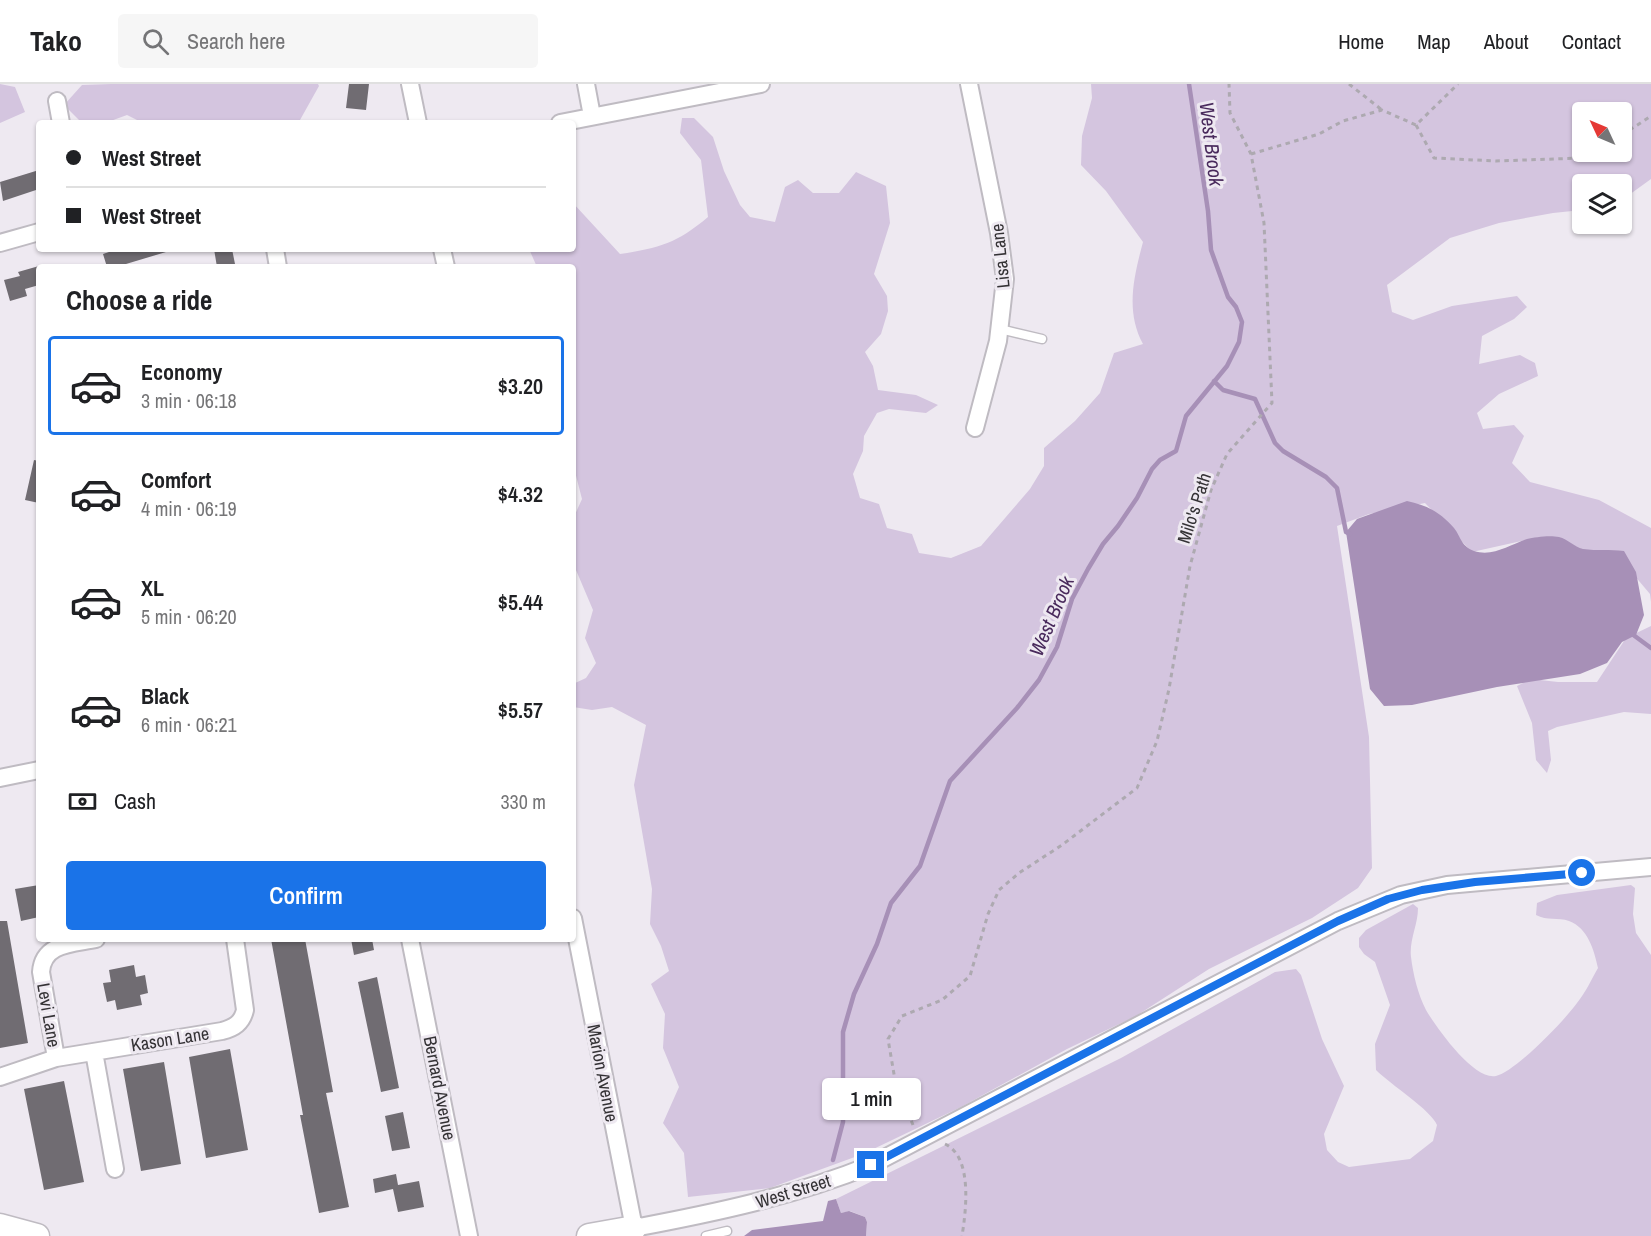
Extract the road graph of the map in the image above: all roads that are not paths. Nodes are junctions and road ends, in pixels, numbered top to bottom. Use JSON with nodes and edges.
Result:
{"nodes":[{"id":1,"x":410,"y":84,"type":"edge"},
{"id":2,"x":586,"y":84,"type":"edge"},
{"id":3,"x":761,"y":84,"type":"edge"},
{"id":4,"x":969,"y":84,"type":"edge"},
{"id":5,"x":57,"y":101,"type":"dead end"},
{"id":6,"x":592,"y":116,"type":"junction"},
{"id":7,"x":60,"y":120,"type":"edge"},
{"id":8,"x":417,"y":120,"type":"edge"},
{"id":9,"x":574,"y":120,"type":"edge"},
{"id":10,"x":36,"y":233,"type":"edge"},
{"id":11,"x":0,"y":243,"type":"edge"},
{"id":12,"x":1000,"y":329,"type":"junction"},
{"id":13,"x":1042,"y":339,"type":"dead end"},
{"id":14,"x":975,"y":428,"type":"dead end"},
{"id":15,"x":36,"y":771,"type":"edge"},
{"id":16,"x":0,"y":778,"type":"edge"},
{"id":17,"x":1651,"y":867,"type":"edge"},
{"id":18,"x":576,"y":933,"type":"edge"},
{"id":19,"x":80,"y":942,"type":"edge"},
{"id":20,"x":235,"y":942,"type":"edge"},
{"id":21,"x":411,"y":942,"type":"edge"},
{"id":22,"x":94,"y":1052,"type":"junction"},
{"id":23,"x":56,"y":1058,"type":"junction"},
{"id":24,"x":0,"y":1077,"type":"edge"},
{"id":25,"x":115,"y":1169,"type":"dead end"},
{"id":26,"x":0,"y":1226,"type":"edge"},
{"id":27,"x":727,"y":1231,"type":"dead end"},
{"id":28,"x":634,"y":1232,"type":"edge"},
{"id":29,"x":37,"y":1236,"type":"edge"},
{"id":30,"x":469,"y":1236,"type":"edge"},
{"id":31,"x":589,"y":1236,"type":"edge"},
{"id":32,"x":706,"y":1236,"type":"edge"}],
"edges":[{"from":1,"to":8,"type":"street"},
{"from":2,"to":6,"type":"street"},
{"from":3,"to":6,"type":"street"},
{"from":4,"to":12,"type":"street","name":"Lisa Lane"},
{"from":5,"to":7,"type":"street"},
{"from":6,"to":9,"type":"street"},
{"from":10,"to":11,"type":"street"},
{"from":12,"to":13,"type":"lane"},
{"from":12,"to":14,"type":"street","name":"Lisa Lane"},
{"from":15,"to":16,"type":"street"},
{"from":17,"to":28,"type":"street","name":"West Street"},
{"from":18,"to":28,"type":"street","name":"Marion Avenue"},
{"from":19,"to":23,"type":"street","name":"Levi Lane"},
{"from":20,"to":22,"type":"street","name":"Kason Lane"},
{"from":21,"to":30,"type":"street","name":"Bernard Avenue"},
{"from":22,"to":23,"type":"street","name":"Kason Lane"},
{"from":22,"to":25,"type":"street"},
{"from":23,"to":24,"type":"street","name":"Kason Lane"},
{"from":26,"to":29,"type":"street"},
{"from":27,"to":32,"type":"lane"},
{"from":28,"to":31,"type":"street","name":"West Street"}]}
